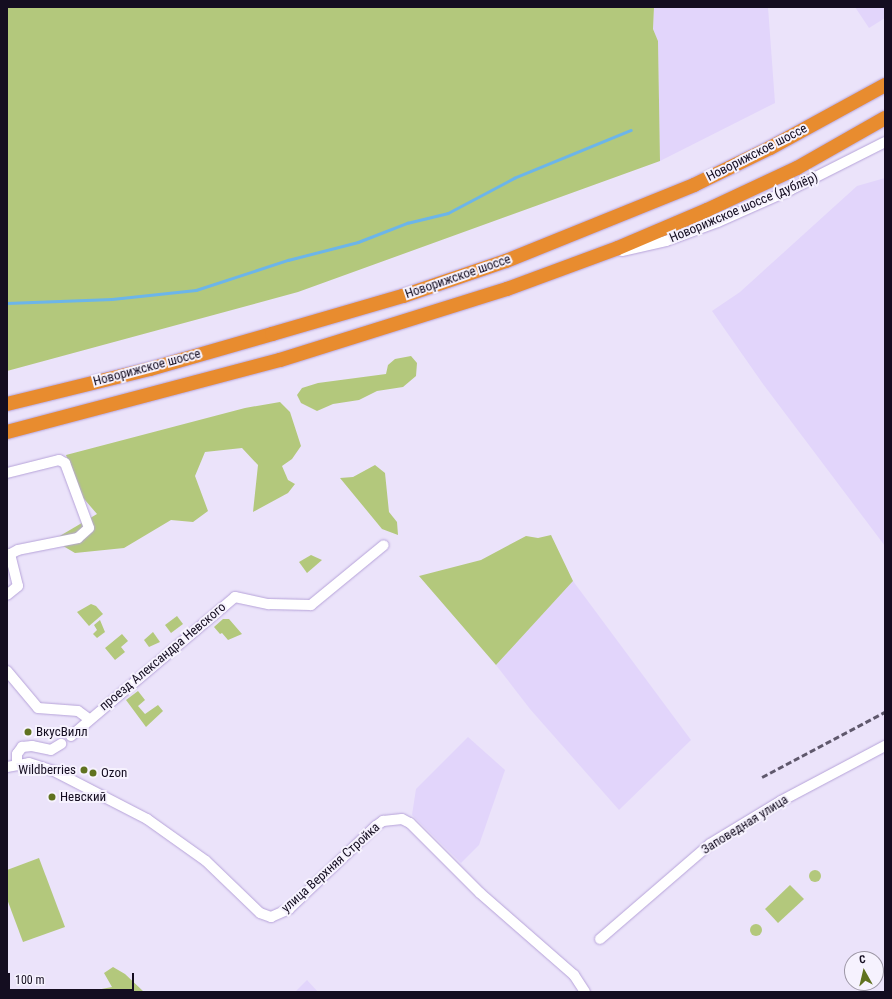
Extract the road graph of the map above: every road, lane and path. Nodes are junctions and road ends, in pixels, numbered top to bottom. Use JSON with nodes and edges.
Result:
{"nodes":[{"id":1,"x":885,"y":85,"type":"edge"},
{"id":2,"x":885,"y":118,"type":"edge"},
{"id":3,"x":885,"y":142,"type":"edge"},
{"id":4,"x":597,"y":256,"type":"junction"},
{"id":5,"x":7,"y":404,"type":"edge"},
{"id":6,"x":7,"y":432,"type":"edge"},
{"id":7,"x":7,"y":473,"type":"edge"},
{"id":8,"x":384,"y":545,"type":"dead end"},
{"id":9,"x":7,"y":595,"type":"edge"},
{"id":10,"x":7,"y":671,"type":"edge"},
{"id":11,"x":89,"y":719,"type":"junction"},
{"id":12,"x":71,"y":736,"type":"dead end"},
{"id":13,"x":61,"y":744,"type":"dead end"},
{"id":14,"x":885,"y":746,"type":"edge"},
{"id":15,"x":17,"y":764,"type":"junction"},
{"id":16,"x":7,"y":767,"type":"edge"},
{"id":17,"x":600,"y":939,"type":"dead end"},
{"id":18,"x":585,"y":992,"type":"edge"}],
"edges":[{"from":1,"to":5,"type":"highway","name":"Новорижское шоссе"},
{"from":2,"to":4,"type":"highway","name":"Новорижское шоссе"},
{"from":3,"to":4,"type":"street","name":"Новорижское шоссе (дублёр)"},
{"from":4,"to":6,"type":"highway","name":"Новорижское шоссе"},
{"from":7,"to":9,"type":"street"},
{"from":8,"to":11,"type":"street","name":"проезд Александра Невского"},
{"from":10,"to":11,"type":"street"},
{"from":11,"to":12,"type":"street","name":"проезд Александра Невского"},
{"from":13,"to":15,"type":"street"},
{"from":14,"to":17,"type":"street","name":"Заповедная улица"},
{"from":15,"to":16,"type":"street","name":"улица Верхняя Стройка"},
{"from":15,"to":18,"type":"street","name":"улица Верхняя Стройка"}]}
